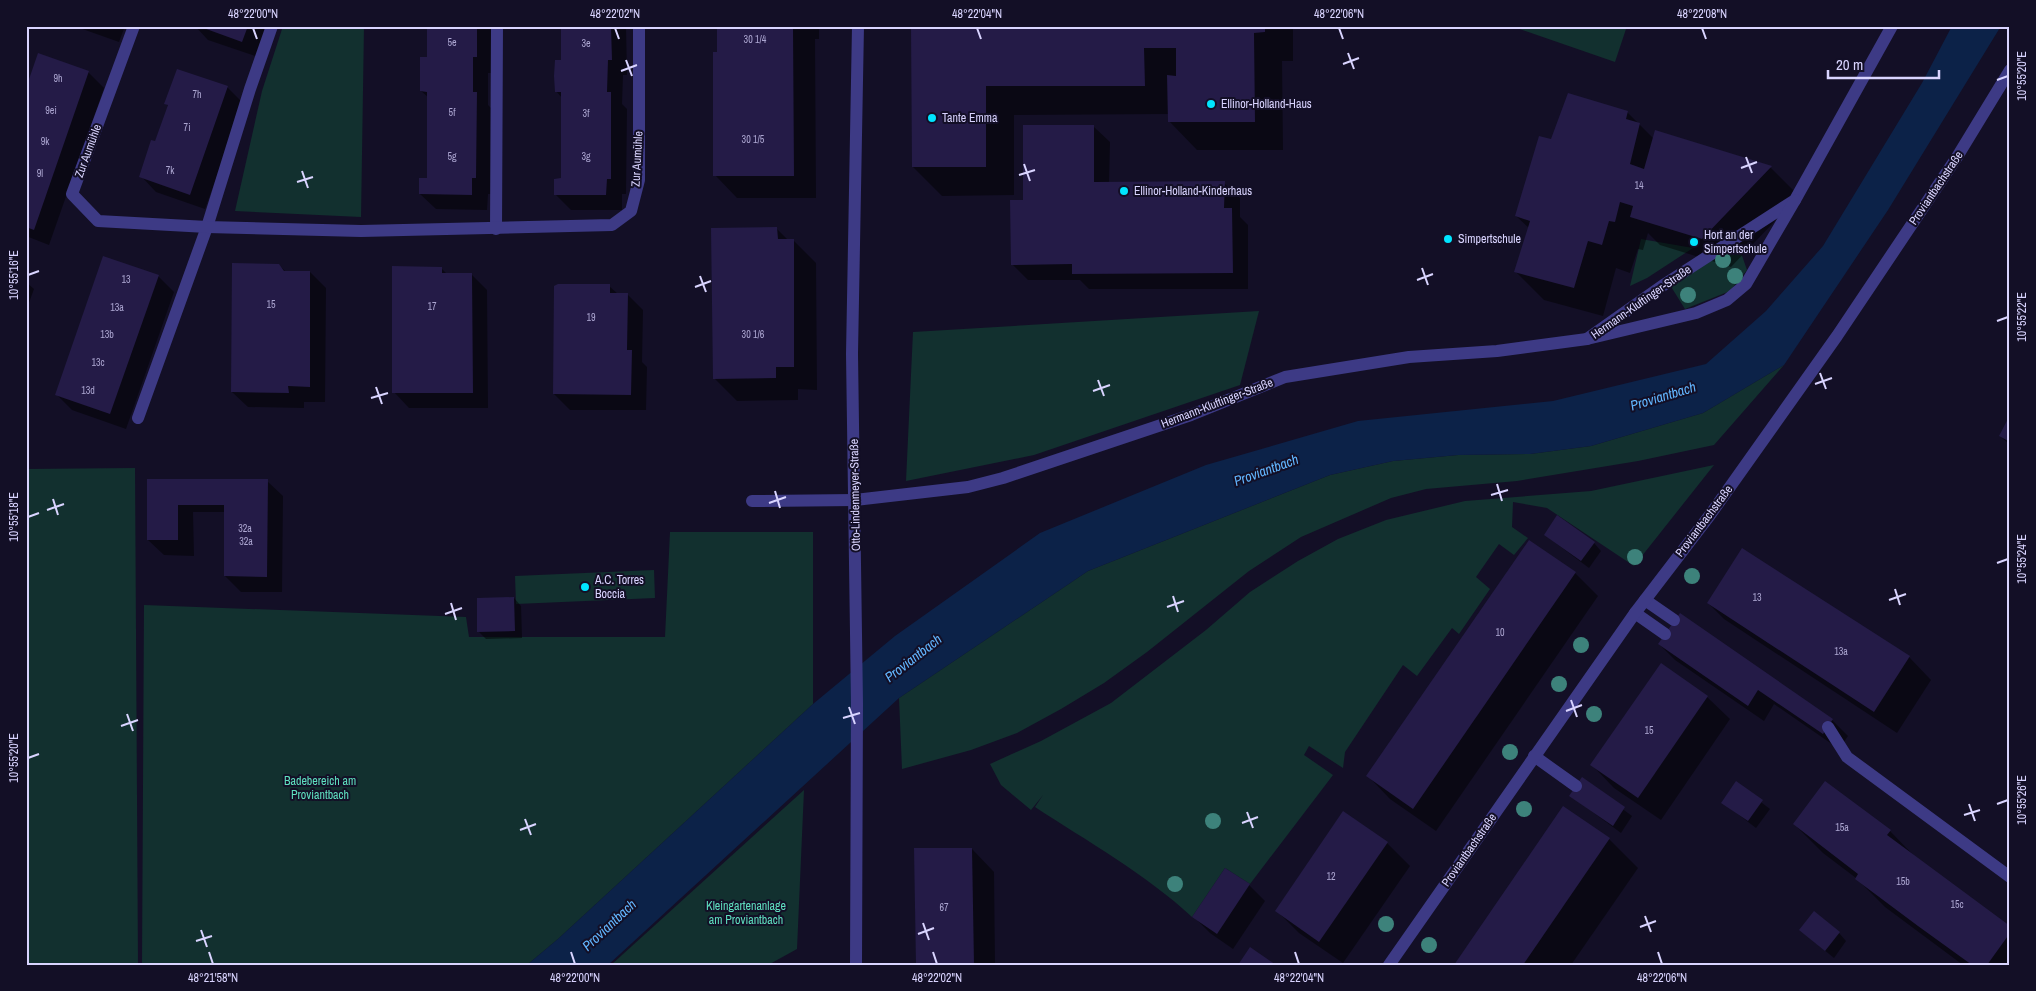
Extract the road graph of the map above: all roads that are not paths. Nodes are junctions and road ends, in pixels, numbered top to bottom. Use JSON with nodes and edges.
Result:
{"nodes":[{"id":1,"x":134,"y":26,"type":"edge"},
{"id":2,"x":272,"y":26,"type":"edge"},
{"id":3,"x":497,"y":26,"type":"edge"},
{"id":4,"x":639,"y":26,"type":"edge"},
{"id":5,"x":858,"y":26,"type":"edge"},
{"id":6,"x":1892,"y":26,"type":"edge"},
{"id":7,"x":2010,"y":70,"type":"edge"},
{"id":8,"x":1796,"y":200,"type":"junction"},
{"id":9,"x":207,"y":227,"type":"junction"},
{"id":10,"x":496,"y":229,"type":"junction"},
{"id":11,"x":1586,"y":339,"type":"junction"},
{"id":12,"x":138,"y":418,"type":"dead end"},
{"id":13,"x":855,"y":500,"type":"junction"},
{"id":14,"x":752,"y":501,"type":"dead end"},
{"id":15,"x":1645,"y":600,"type":"junction"},
{"id":16,"x":1635,"y":613,"type":"junction"},
{"id":17,"x":1674,"y":620,"type":"dead end"},
{"id":18,"x":1665,"y":634,"type":"dead end"},
{"id":19,"x":1828,"y":727,"type":"dead end"},
{"id":20,"x":1534,"y":756,"type":"junction"},
{"id":21,"x":1576,"y":786,"type":"dead end"},
{"id":22,"x":2010,"y":877,"type":"edge"},
{"id":23,"x":856,"y":965,"type":"edge"},
{"id":24,"x":1389,"y":965,"type":"edge"}],
"edges":[{"from":1,"to":9,"type":"street","name":"Zur Aumühle"},
{"from":2,"to":9,"type":"street"},
{"from":3,"to":10,"type":"street"},
{"from":4,"to":10,"type":"street","name":"Zur Aumühle"},
{"from":5,"to":13,"type":"street","name":"Otto-Lindenmeyer-Straße"},
{"from":6,"to":8,"type":"street","name":"Hermann-Kluftinger-Straße"},
{"from":7,"to":15,"type":"street","name":"Proviantbachstraße"},
{"from":8,"to":11,"type":"street","name":"Hermann-Kluftinger-Straße"},
{"from":8,"to":11,"type":"street","name":"Hermann-Kluftinger-Straße"},
{"from":9,"to":10,"type":"street","name":"Zur Aumühle"},
{"from":9,"to":12,"type":"street"},
{"from":11,"to":13,"type":"street","name":"Hermann-Kluftinger-Straße"},
{"from":13,"to":14,"type":"street","name":"Hermann-Kluftinger-Straße"},
{"from":13,"to":23,"type":"street","name":"Otto-Lindenmeyer-Straße"},
{"from":15,"to":16,"type":"street","name":"Proviantbachstraße"},
{"from":15,"to":17,"type":"street"},
{"from":16,"to":18,"type":"street"},
{"from":16,"to":20,"type":"street","name":"Proviantbachstraße"},
{"from":19,"to":22,"type":"street"},
{"from":20,"to":21,"type":"street"},
{"from":20,"to":24,"type":"street","name":"Proviantbachstraße"}]}
